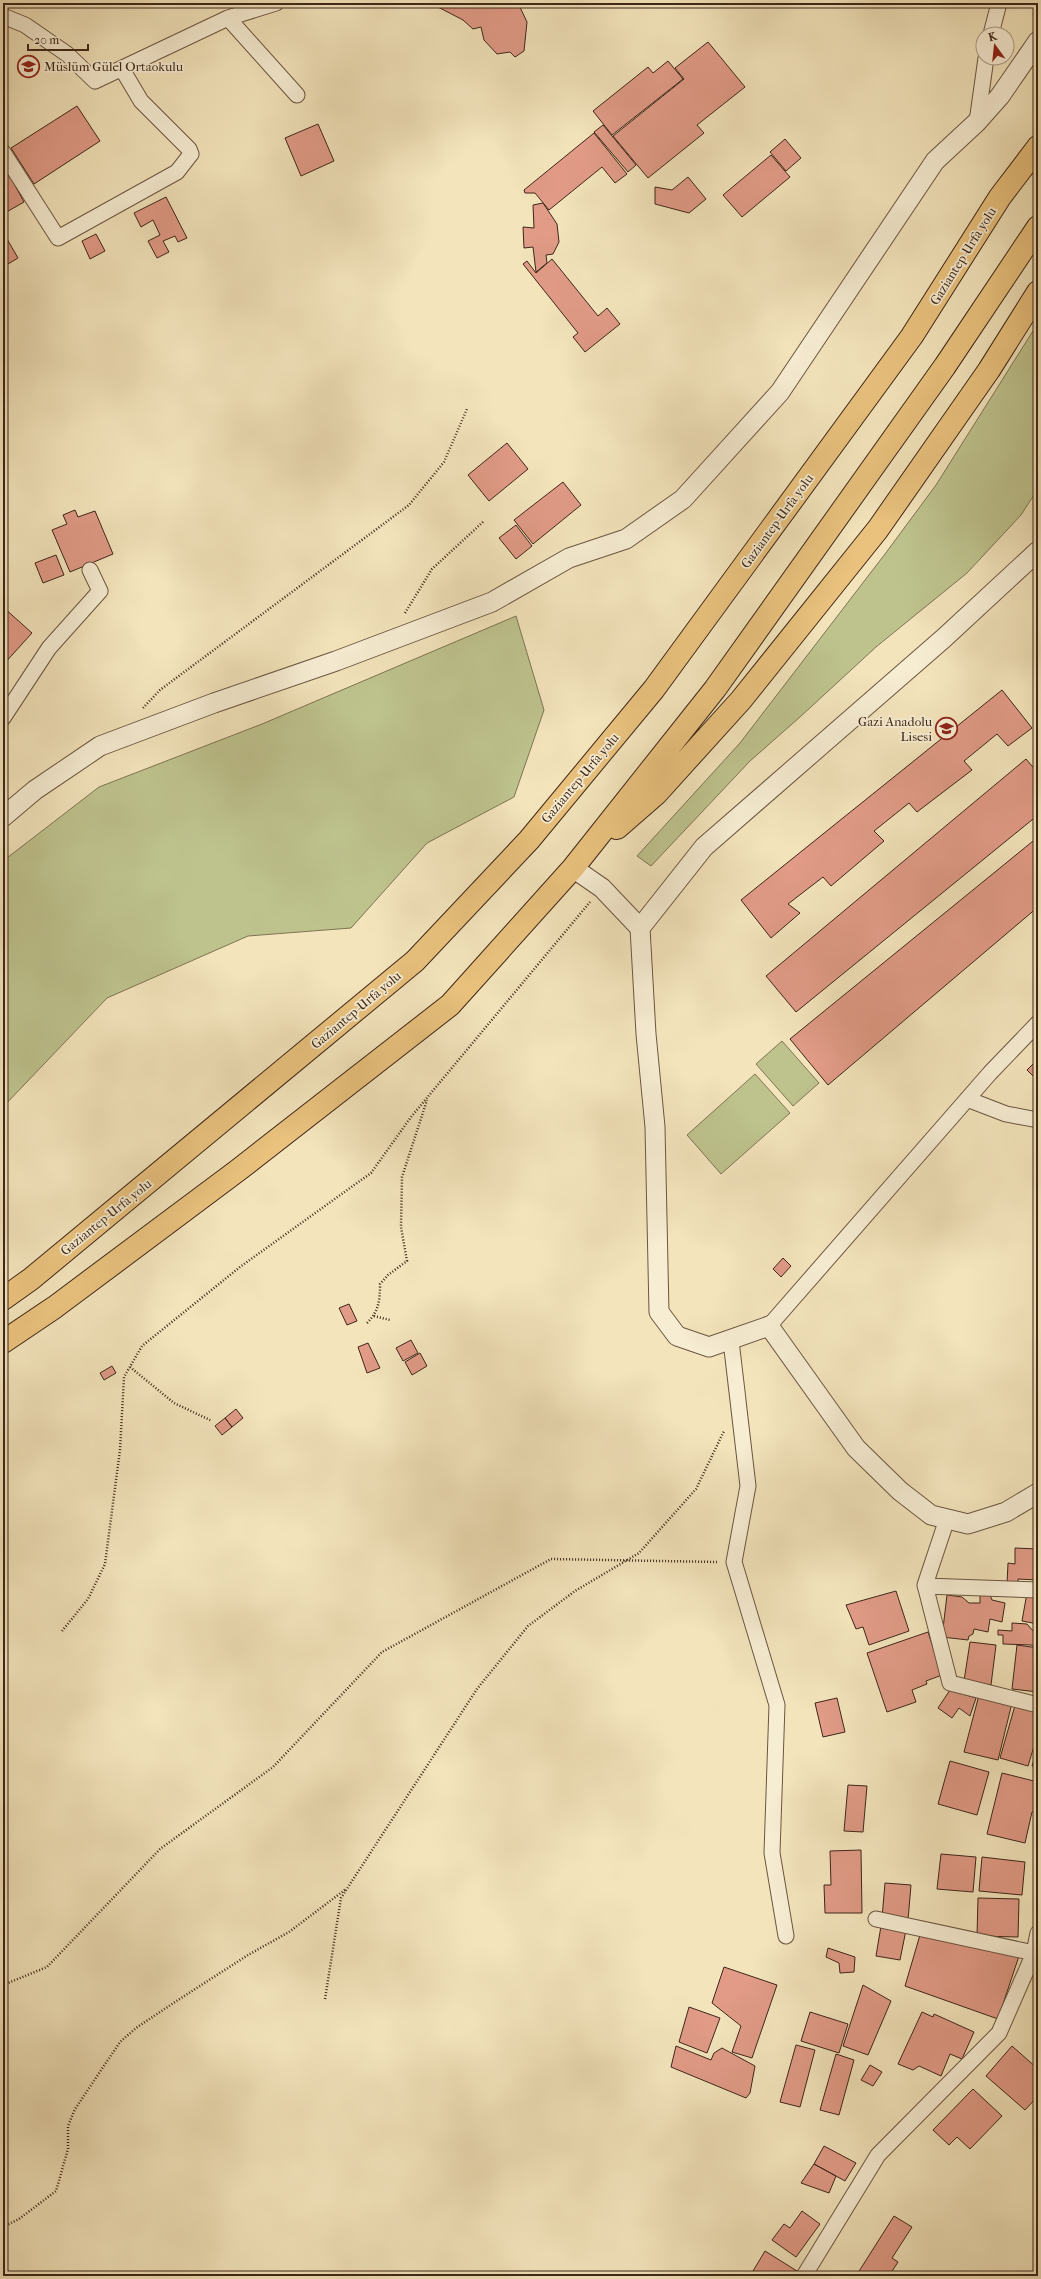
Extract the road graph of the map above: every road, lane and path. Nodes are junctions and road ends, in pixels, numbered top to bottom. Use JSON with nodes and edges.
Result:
{"nodes":[{"id":1,"x":276,"y":3,"type":"edge"},
{"id":2,"x":999,"y":3,"type":"edge"},
{"id":3,"x":3,"y":16,"type":"edge"},
{"id":4,"x":228,"y":18,"type":"junction"},
{"id":5,"x":993,"y":26,"type":"edge"},
{"id":6,"x":1038,"y":41,"type":"edge"},
{"id":7,"x":985,"y":66,"type":"edge"},
{"id":8,"x":122,"y":69,"type":"junction"},
{"id":9,"x":297,"y":95,"type":"dead end"},
{"id":10,"x":976,"y":122,"type":"junction"},
{"id":11,"x":1038,"y":135,"type":"edge"},
{"id":12,"x":1038,"y":147,"type":"edge"},
{"id":13,"x":3,"y":152,"type":"edge"},
{"id":14,"x":1000,"y":197,"type":"junction"},
{"id":15,"x":1038,"y":226,"type":"edge"},
{"id":16,"x":1038,"y":292,"type":"edge"},
{"id":17,"x":467,"y":409,"type":"dead end"},
{"id":18,"x":484,"y":521,"type":"dead end"},
{"id":19,"x":1038,"y":552,"type":"edge"},
{"id":20,"x":90,"y":570,"type":"dead end"},
{"id":21,"x":388,"y":641,"type":"junction"},
{"id":22,"x":139,"y":713,"type":"dead end"},
{"id":23,"x":3,"y":718,"type":"edge"},
{"id":24,"x":3,"y":817,"type":"edge"},
{"id":25,"x":573,"y":868,"type":"junction"},
{"id":26,"x":602,"y":888,"type":"junction"},
{"id":27,"x":640,"y":928,"type":"junction"},
{"id":28,"x":1038,"y":1023,"type":"edge"},
{"id":29,"x":428,"y":1098,"type":"junction"},
{"id":30,"x":967,"y":1099,"type":"junction"},
{"id":31,"x":1038,"y":1120,"type":"edge"},
{"id":32,"x":3,"y":1299,"type":"edge"},
{"id":33,"x":374,"y":1316,"type":"junction"},
{"id":34,"x":390,"y":1320,"type":"dead end"},
{"id":35,"x":367,"y":1323,"type":"dead end"},
{"id":36,"x":769,"y":1326,"type":"junction"},
{"id":37,"x":731,"y":1341,"type":"junction"},
{"id":38,"x":3,"y":1342,"type":"edge"},
{"id":39,"x":130,"y":1367,"type":"junction"},
{"id":40,"x":738,"y":1400,"type":"joint"},
{"id":41,"x":212,"y":1421,"type":"dead end"},
{"id":42,"x":1038,"y":1493,"type":"edge"},
{"id":43,"x":947,"y":1519,"type":"junction"},
{"id":44,"x":734,"y":1562,"type":"junction"},
{"id":45,"x":925,"y":1586,"type":"junction"},
{"id":46,"x":1038,"y":1590,"type":"edge"},
{"id":47,"x":62,"y":1631,"type":"dead end"},
{"id":48,"x":1038,"y":1705,"type":"edge"},
{"id":49,"x":348,"y":1887,"type":"junction"},
{"id":50,"x":876,"y":1919,"type":"dead end"},
{"id":51,"x":1038,"y":1934,"type":"edge"},
{"id":52,"x":786,"y":1936,"type":"dead end"},
{"id":53,"x":1034,"y":1953,"type":"junction"},
{"id":54,"x":3,"y":1986,"type":"edge"},
{"id":55,"x":325,"y":1999,"type":"dead end"},
{"id":56,"x":3,"y":2227,"type":"edge"},
{"id":57,"x":804,"y":2276,"type":"edge"}],
"edges":[{"from":1,"to":4,"type":"street"},
{"from":2,"to":5,"type":"street"},
{"from":3,"to":8,"type":"street"},
{"from":4,"to":8,"type":"street"},
{"from":4,"to":9,"type":"street"},
{"from":6,"to":10,"type":"street"},
{"from":7,"to":10,"type":"street"},
{"from":8,"to":13,"type":"street"},
{"from":10,"to":21,"type":"street"},
{"from":11,"to":14,"type":"highway"},
{"from":12,"to":14,"type":"highway","name":"Gaziantep-Urfa yolu"},
{"from":14,"to":32,"type":"highway","name":"Gaziantep-Urfa yolu"},
{"from":15,"to":25,"type":"highway"},
{"from":16,"to":25,"type":"highway"},
{"from":17,"to":22,"type":"path"},
{"from":18,"to":21,"type":"path"},
{"from":19,"to":27,"type":"street"},
{"from":20,"to":23,"type":"street"},
{"from":21,"to":24,"type":"street"},
{"from":25,"to":26,"type":"street"},
{"from":25,"to":38,"type":"highway"},
{"from":26,"to":27,"type":"street"},
{"from":26,"to":29,"type":"path"},
{"from":27,"to":37,"type":"street"},
{"from":28,"to":30,"type":"street"},
{"from":29,"to":33,"type":"path"},
{"from":29,"to":39,"type":"path"},
{"from":30,"to":31,"type":"street"},
{"from":30,"to":36,"type":"street"},
{"from":33,"to":34,"type":"path"},
{"from":33,"to":35,"type":"path"},
{"from":36,"to":37,"type":"street"},
{"from":36,"to":43,"type":"street"},
{"from":37,"to":40,"type":"street"},
{"from":37,"to":44,"type":"street"},
{"from":39,"to":41,"type":"path"},
{"from":39,"to":47,"type":"path"},
{"from":40,"to":49,"type":"path"},
{"from":42,"to":43,"type":"street"},
{"from":43,"to":45,"type":"street"},
{"from":44,"to":52,"type":"street"},
{"from":44,"to":54,"type":"path"},
{"from":45,"to":46,"type":"street"},
{"from":45,"to":48,"type":"street"},
{"from":49,"to":55,"type":"path"},
{"from":49,"to":56,"type":"path"},
{"from":50,"to":53,"type":"street"},
{"from":51,"to":53,"type":"street"},
{"from":53,"to":57,"type":"street"}]}
